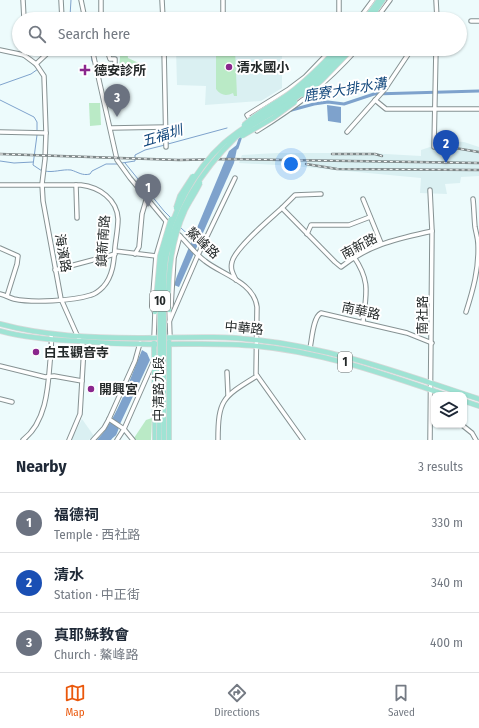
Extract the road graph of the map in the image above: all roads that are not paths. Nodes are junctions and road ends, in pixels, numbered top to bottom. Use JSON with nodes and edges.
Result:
{"nodes":[{"id":1,"x":23,"y":0,"type":"edge"},
{"id":2,"x":61,"y":0,"type":"edge"},
{"id":3,"x":81,"y":0,"type":"edge"},
{"id":4,"x":101,"y":0,"type":"edge"},
{"id":5,"x":162,"y":0,"type":"edge"},
{"id":6,"x":223,"y":0,"type":"edge"},
{"id":7,"x":339,"y":0,"type":"edge"},
{"id":8,"x":378,"y":0,"type":"edge"},
{"id":9,"x":383,"y":0,"type":"edge"},
{"id":10,"x":390,"y":0,"type":"edge"},
{"id":11,"x":436,"y":0,"type":"edge"},
{"id":12,"x":372,"y":1,"type":"edge"},
{"id":13,"x":24,"y":12,"type":"edge"},
{"id":14,"x":62,"y":12,"type":"edge"},
{"id":15,"x":84,"y":12,"type":"edge"},
{"id":16,"x":101,"y":12,"type":"edge"},
{"id":17,"x":163,"y":12,"type":"edge"},
{"id":18,"x":223,"y":12,"type":"edge"},
{"id":19,"x":339,"y":12,"type":"edge"},
{"id":20,"x":364,"y":12,"type":"edge"},
{"id":21,"x":370,"y":12,"type":"edge"},
{"id":22,"x":375,"y":12,"type":"edge"},
{"id":23,"x":381,"y":12,"type":"edge"},
{"id":24,"x":436,"y":12,"type":"edge"},
{"id":25,"x":471,"y":21,"type":"dead end"},
{"id":26,"x":479,"y":22,"type":"edge"},
{"id":27,"x":0,"y":50,"type":"edge"},
{"id":28,"x":12,"y":53,"type":"edge"},
{"id":29,"x":24,"y":56,"type":"edge"},
{"id":30,"x":45,"y":56,"type":"edge"},
{"id":31,"x":93,"y":56,"type":"edge"},
{"id":32,"x":109,"y":56,"type":"edge"},
{"id":33,"x":164,"y":56,"type":"edge"},
{"id":34,"x":325,"y":56,"type":"edge"},
{"id":35,"x":330,"y":56,"type":"edge"},
{"id":36,"x":336,"y":56,"type":"edge"},
{"id":37,"x":341,"y":56,"type":"edge"},
{"id":38,"x":345,"y":56,"type":"edge"},
{"id":39,"x":350,"y":56,"type":"edge"},
{"id":40,"x":407,"y":56,"type":"edge"},
{"id":41,"x":436,"y":56,"type":"edge"},
{"id":42,"x":36,"y":64,"type":"junction"},
{"id":43,"x":115,"y":67,"type":"dead end"},
{"id":44,"x":375,"y":100,"type":"junction"},
{"id":45,"x":479,"y":109,"type":"edge"},
{"id":46,"x":435,"y":110,"type":"junction"},
{"id":47,"x":166,"y":127,"type":"junction"},
{"id":48,"x":111,"y":128,"type":"junction"},
{"id":49,"x":0,"y":132,"type":"edge"},
{"id":50,"x":347,"y":132,"type":"dead end"},
{"id":51,"x":46,"y":133,"type":"junction"},
{"id":52,"x":235,"y":134,"type":"junction"},
{"id":53,"x":234,"y":141,"type":"junction"},
{"id":54,"x":166,"y":146,"type":"dead end"},
{"id":55,"x":434,"y":147,"type":"dead end"},
{"id":56,"x":202,"y":172,"type":"junction"},
{"id":57,"x":234,"y":178,"type":"dead end"},
{"id":58,"x":42,"y":184,"type":"junction"},
{"id":59,"x":0,"y":185,"type":"edge"},
{"id":60,"x":76,"y":185,"type":"junction"},
{"id":61,"x":430,"y":190,"type":"dead end"},
{"id":62,"x":321,"y":194,"type":"dead end"},
{"id":63,"x":147,"y":197,"type":"junction"},
{"id":64,"x":363,"y":199,"type":"dead end"},
{"id":65,"x":473,"y":199,"type":"dead end"},
{"id":66,"x":282,"y":208,"type":"junction"},
{"id":67,"x":370,"y":217,"type":"junction"},
{"id":68,"x":78,"y":218,"type":"dead end"},
{"id":69,"x":166,"y":222,"type":"junction"},
{"id":70,"x":432,"y":231,"type":"junction"},
{"id":71,"x":308,"y":234,"type":"junction"},
{"id":72,"x":180,"y":236,"type":"junction"},
{"id":73,"x":381,"y":243,"type":"junction"},
{"id":74,"x":0,"y":248,"type":"edge"},
{"id":75,"x":115,"y":253,"type":"junction"},
{"id":76,"x":135,"y":254,"type":"junction"},
{"id":77,"x":197,"y":254,"type":"junction"},
{"id":78,"x":156,"y":256,"type":"junction"},
{"id":79,"x":354,"y":257,"type":"junction"},
{"id":80,"x":56,"y":270,"type":"junction"},
{"id":81,"x":236,"y":280,"type":"junction"},
{"id":82,"x":0,"y":294,"type":"edge"},
{"id":83,"x":7,"y":296,"type":"junction"},
{"id":84,"x":61,"y":299,"type":"junction"},
{"id":85,"x":169,"y":310,"type":"junction"},
{"id":86,"x":466,"y":312,"type":"dead end"},
{"id":87,"x":155,"y":313,"type":"junction"},
{"id":88,"x":169,"y":322,"type":"junction"},
{"id":89,"x":363,"y":322,"type":"junction"},
{"id":90,"x":0,"y":324,"type":"edge"},
{"id":91,"x":0,"y":331,"type":"edge"},
{"id":92,"x":51,"y":334,"type":"junction"},
{"id":93,"x":77,"y":335,"type":"junction"},
{"id":94,"x":154,"y":337,"type":"junction"},
{"id":95,"x":170,"y":337,"type":"junction"},
{"id":96,"x":140,"y":338,"type":"junction"},
{"id":97,"x":52,"y":340,"type":"junction"},
{"id":98,"x":257,"y":340,"type":"junction"},
{"id":99,"x":82,"y":342,"type":"junction"},
{"id":100,"x":432,"y":343,"type":"junction"},
{"id":101,"x":140,"y":344,"type":"junction"},
{"id":102,"x":154,"y":344,"type":"junction"},
{"id":103,"x":169,"y":344,"type":"junction"},
{"id":104,"x":256,"y":346,"type":"junction"},
{"id":105,"x":310,"y":348,"type":"junction"},
{"id":106,"x":154,"y":361,"type":"junction"},
{"id":107,"x":0,"y":366,"type":"edge"},
{"id":108,"x":227,"y":372,"type":"dead end"},
{"id":109,"x":49,"y":376,"type":"junction"},
{"id":110,"x":257,"y":376,"type":"junction"},
{"id":111,"x":82,"y":381,"type":"junction"},
{"id":112,"x":431,"y":383,"type":"junction"},
{"id":113,"x":431,"y":390,"type":"junction"},
{"id":114,"x":437,"y":392,"type":"edge"},
{"id":115,"x":228,"y":395,"type":"junction"},
{"id":116,"x":0,"y":399,"type":"edge"},
{"id":117,"x":479,"y":399,"type":"edge"},
{"id":118,"x":12,"y":402,"type":"dead end"},
{"id":119,"x":467,"y":402,"type":"edge"},
{"id":120,"x":479,"y":406,"type":"edge"},
{"id":121,"x":110,"y":420,"type":"junction"},
{"id":122,"x":123,"y":428,"type":"junction"},
{"id":123,"x":431,"y":428,"type":"edge"},
{"id":124,"x":466,"y":428,"type":"edge"},
{"id":125,"x":23,"y":440,"type":"edge"},
{"id":126,"x":69,"y":440,"type":"edge"},
{"id":127,"x":93,"y":440,"type":"edge"},
{"id":128,"x":117,"y":440,"type":"edge"},
{"id":129,"x":133,"y":440,"type":"edge"},
{"id":130,"x":154,"y":440,"type":"edge"},
{"id":131,"x":159,"y":440,"type":"edge"},
{"id":132,"x":164,"y":440,"type":"edge"},
{"id":133,"x":169,"y":440,"type":"edge"},
{"id":134,"x":218,"y":440,"type":"edge"},
{"id":135,"x":303,"y":440,"type":"edge"},
{"id":136,"x":430,"y":440,"type":"edge"},
{"id":137,"x":476,"y":440,"type":"edge"}],
"edges":[{"from":1,"to":13,"type":"street"},
{"from":2,"to":14,"type":"street"},
{"from":3,"to":15,"type":"street"},
{"from":4,"to":16,"type":"street"},
{"from":5,"to":17,"type":"street"},
{"from":6,"to":18,"type":"street"},
{"from":7,"to":19,"type":"street"},
{"from":8,"to":21,"type":"main road"},
{"from":9,"to":22,"type":"main road"},
{"from":10,"to":23,"type":"street"},
{"from":11,"to":24,"type":"street"},
{"from":12,"to":20,"type":"street"},
{"from":25,"to":26,"type":"street"},
{"from":27,"to":28,"type":"street"},
{"from":29,"to":42,"type":"street"},
{"from":30,"to":42,"type":"street"},
{"from":31,"to":48,"type":"street","name":"鰲峰路"},
{"from":32,"to":43,"type":"street"},
{"from":33,"to":47,"type":"street"},
{"from":34,"to":39,"type":"street"},
{"from":35,"to":52,"type":"main road","bridge":true},
{"from":36,"to":52,"type":"main road","number":"10","bridge":true},
{"from":37,"to":53,"type":"main road","number":"10","bridge":true},
{"from":38,"to":53,"type":"main road","bridge":true},
{"from":40,"to":44,"type":"street"},
{"from":41,"to":46,"type":"street"},
{"from":42,"to":51,"type":"street","name":"海濱路"},
{"from":44,"to":46,"type":"street"},
{"from":44,"to":50,"type":"street"},
{"from":45,"to":46,"type":"street"},
{"from":46,"to":55,"type":"street"},
{"from":47,"to":48,"type":"street"},
{"from":47,"to":54,"type":"street"},
{"from":48,"to":63,"type":"street","name":"鰲峰路"},
{"from":49,"to":51,"type":"street"},
{"from":51,"to":58,"type":"street","name":"海濱路"},
{"from":52,"to":56,"type":"main road","number":"10","bridge":true},
{"from":53,"to":56,"type":"main road","number":"10","bridge":true},
{"from":56,"to":85,"type":"main road","bridge":true},
{"from":56,"to":87,"type":"main road","bridge":true},
{"from":56,"to":131,"type":"main road","number":"10","bridge":true},
{"from":56,"to":132,"type":"main road","number":"10","bridge":true},
{"from":57,"to":77,"type":"street"},
{"from":58,"to":59,"type":"street","name":"鎮新南路"},
{"from":58,"to":60,"type":"street","name":"鎮新南路"},
{"from":58,"to":80,"type":"street","name":"海濱路"},
{"from":60,"to":68,"type":"street"},
{"from":60,"to":75,"type":"street","name":"鎮新南路"},
{"from":61,"to":70,"type":"street","name":"南社路"},
{"from":62,"to":66,"type":"street"},
{"from":63,"to":69,"type":"street","name":"鰲峰路"},
{"from":63,"to":76,"type":"street"},
{"from":64,"to":67,"type":"street"},
{"from":65,"to":86,"type":"street"},
{"from":66,"to":71,"type":"street"},
{"from":66,"to":81,"type":"street"},
{"from":67,"to":71,"type":"street"},
{"from":67,"to":73,"type":"street"},
{"from":69,"to":72,"type":"street","name":"鰲峰路"},
{"from":69,"to":78,"type":"street"},
{"from":70,"to":73,"type":"street","name":"南新路"},
{"from":70,"to":100,"type":"street","name":"南社路"},
{"from":71,"to":79,"type":"street","name":"南新路"},
{"from":72,"to":77,"type":"street","name":"鰲峰路"},
{"from":72,"to":85,"type":"street"},
{"from":73,"to":79,"type":"street","name":"南新路"},
{"from":74,"to":83,"type":"street"},
{"from":75,"to":76,"type":"street"},
{"from":75,"to":80,"type":"street"},
{"from":75,"to":84,"type":"street","name":"鎮新南路"},
{"from":76,"to":78,"type":"street"},
{"from":77,"to":81,"type":"street","name":"鰲峰路"},
{"from":77,"to":88,"type":"street"},
{"from":78,"to":87,"type":"street"},
{"from":79,"to":89,"type":"street"},
{"from":80,"to":84,"type":"street","name":"海濱路"},
{"from":81,"to":98,"type":"street","name":"鰲峰路"},
{"from":82,"to":83,"type":"street","name":"鎮新南路"},
{"from":83,"to":84,"type":"street","name":"鎮新南路"},
{"from":84,"to":93,"type":"street","name":"海濱路"},
{"from":85,"to":88,"type":"street"},
{"from":87,"to":94,"type":"street"},
{"from":88,"to":95,"type":"street"},
{"from":89,"to":100,"type":"street","name":"南華路"},
{"from":89,"to":105,"type":"street","name":"南華路"},
{"from":90,"to":92,"type":"main road","name":"中華路","number":"1"},
{"from":91,"to":97,"type":"main road","name":"中華路","number":"1"},
{"from":92,"to":93,"type":"main road","name":"中華路","number":"1"},
{"from":92,"to":97,"type":"street"},
{"from":93,"to":96,"type":"main road","name":"中華路","number":"1"},
{"from":93,"to":99,"type":"street","name":"海濱路"},
{"from":94,"to":95,"type":"main road","name":"中華路","number":"1"},
{"from":94,"to":96,"type":"main road","name":"中華路","number":"1"},
{"from":94,"to":102,"type":"main road","name":"中清路九段"},
{"from":95,"to":98,"type":"main road","name":"中華路","number":"1"},
{"from":95,"to":103,"type":"main road","name":"中清路九段"},
{"from":96,"to":101,"type":"street"},
{"from":97,"to":99,"type":"main road","name":"中華路","number":"1"},
{"from":97,"to":109,"type":"street"},
{"from":98,"to":104,"type":"street","name":"鰲峰路"},
{"from":98,"to":105,"type":"main road","name":"中華路","number":"1"},
{"from":99,"to":101,"type":"main road","name":"中華路","number":"1"},
{"from":99,"to":111,"type":"street"},
{"from":100,"to":112,"type":"street","name":"南社路"},
{"from":101,"to":102,"type":"main road","name":"中華路","number":"1"},
{"from":101,"to":121,"type":"street"},
{"from":102,"to":103,"type":"main road","name":"中華路","number":"1"},
{"from":102,"to":106,"type":"main road","name":"中清路九段"},
{"from":103,"to":104,"type":"main road","name":"中華路","number":"1"},
{"from":103,"to":133,"type":"main road","name":"中清路九段"},
{"from":104,"to":110,"type":"street","name":"鰲峰路"},
{"from":104,"to":113,"type":"main road","name":"中華路","number":"1"},
{"from":105,"to":112,"type":"main road","name":"中華路","number":"1"},
{"from":106,"to":122,"type":"street"},
{"from":106,"to":130,"type":"main road","name":"中清路九段"},
{"from":107,"to":109,"type":"street"},
{"from":108,"to":115,"type":"street"},
{"from":109,"to":111,"type":"street"},
{"from":109,"to":125,"type":"street"},
{"from":110,"to":115,"type":"street"},
{"from":110,"to":135,"type":"street"},
{"from":111,"to":126,"type":"street"},
{"from":112,"to":113,"type":"street","name":"南社路"},
{"from":112,"to":117,"type":"main road","name":"中華路","number":"1"},
{"from":113,"to":114,"type":"main road","name":"中華路","number":"1"},
{"from":115,"to":134,"type":"street"},
{"from":116,"to":118,"type":"street"},
{"from":119,"to":120,"type":"main road"},
{"from":121,"to":122,"type":"street"},
{"from":121,"to":127,"type":"street"},
{"from":122,"to":128,"type":"street"},
{"from":122,"to":129,"type":"street"},
{"from":123,"to":136,"type":"street","name":"南社路"},
{"from":124,"to":137,"type":"street"}]}
